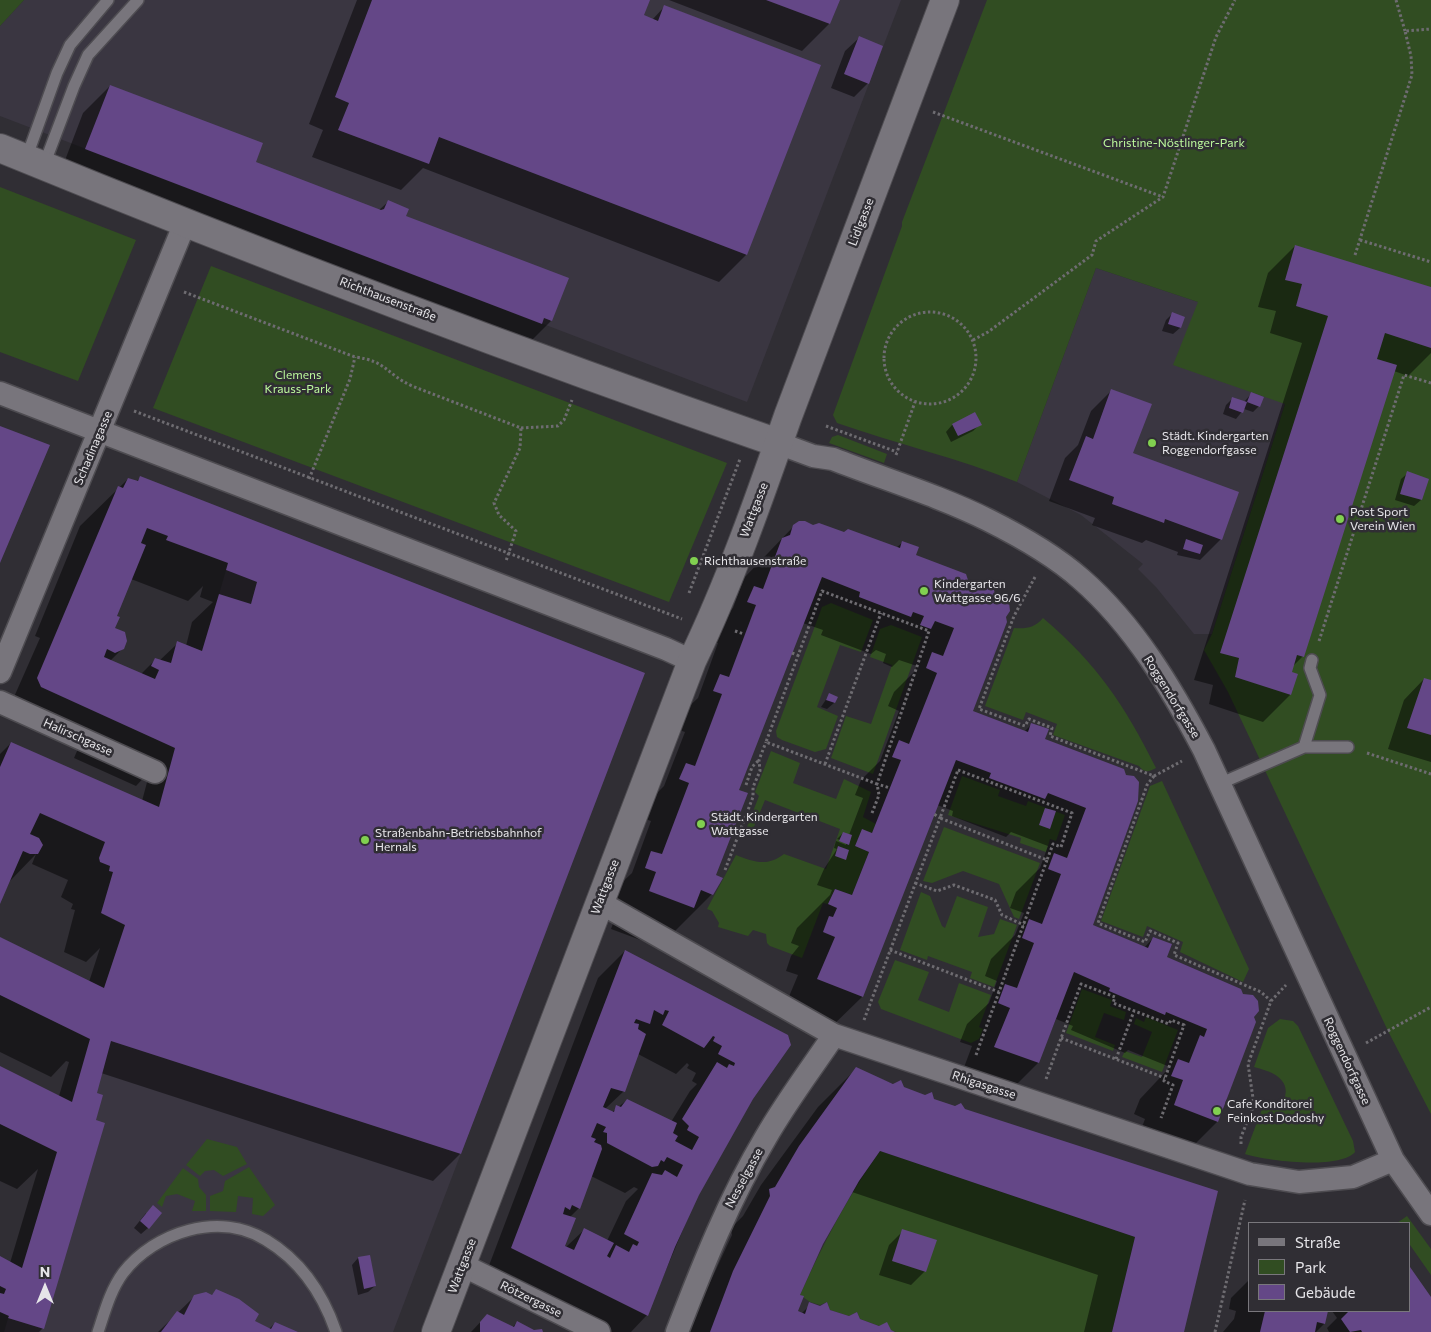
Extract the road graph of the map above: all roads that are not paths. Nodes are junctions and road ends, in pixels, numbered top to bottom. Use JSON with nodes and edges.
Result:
{"nodes":[{"id":1,"x":108,"y":0,"type":"edge"},
{"id":2,"x":138,"y":0,"type":"edge"},
{"id":3,"x":945,"y":0,"type":"edge"},
{"id":4,"x":0,"y":148,"type":"edge"},
{"id":5,"x":35,"y":162,"type":"junction"},
{"id":6,"x":185,"y":223,"type":"junction"},
{"id":7,"x":0,"y":393,"type":"edge"},
{"id":8,"x":99,"y":431,"type":"junction"},
{"id":9,"x":778,"y":444,"type":"junction"},
{"id":10,"x":1312,"y":660,"type":"road end"},
{"id":11,"x":692,"y":661,"type":"junction"},
{"id":12,"x":0,"y":672,"type":"edge"},
{"id":13,"x":0,"y":702,"type":"edge"},
{"id":14,"x":1348,"y":746,"type":"road end"},
{"id":15,"x":1304,"y":747,"type":"junction"},
{"id":16,"x":155,"y":772,"type":"dead end"},
{"id":17,"x":1220,"y":784,"type":"junction"},
{"id":18,"x":599,"y":902,"type":"junction"},
{"id":19,"x":844,"y":1039,"type":"junction"},
{"id":20,"x":1393,"y":1160,"type":"junction"},
{"id":21,"x":1431,"y":1214,"type":"edge"},
{"id":22,"x":462,"y":1265,"type":"junction"},
{"id":23,"x":98,"y":1332,"type":"edge"},
{"id":24,"x":336,"y":1332,"type":"edge"},
{"id":25,"x":436,"y":1332,"type":"edge"},
{"id":26,"x":599,"y":1332,"type":"edge"},
{"id":27,"x":677,"y":1332,"type":"edge"}],
"edges":[{"from":1,"to":5,"type":"lane"},
{"from":2,"to":5,"type":"lane"},
{"from":3,"to":9,"type":"main road","name":"Lidlgasse"},
{"from":4,"to":5,"type":"main road","name":"Richthausenstraße"},
{"from":5,"to":6,"type":"main road","name":"Richthausenstraße"},
{"from":6,"to":8,"type":"street","name":"Schadinagasse"},
{"from":6,"to":9,"type":"main road","name":"Richthausenstraße"},
{"from":7,"to":8,"type":"street"},
{"from":8,"to":11,"type":"street"},
{"from":8,"to":12,"type":"street","name":"Schadinagasse"},
{"from":9,"to":11,"type":"main road","name":"Wattgasse"},
{"from":9,"to":17,"type":"street","name":"Roggendorfgasse"},
{"from":10,"to":15,"type":"lane"},
{"from":11,"to":18,"type":"main road","name":"Wattgasse"},
{"from":13,"to":16,"type":"street","name":"Halirschgasse"},
{"from":14,"to":15,"type":"lane"},
{"from":15,"to":17,"type":"lane"},
{"from":17,"to":20,"type":"street","name":"Roggendorfgasse"},
{"from":18,"to":19,"type":"street","name":"Rhigasgasse"},
{"from":18,"to":22,"type":"main road","name":"Wattgasse"},
{"from":19,"to":20,"type":"street","name":"Rhigasgasse"},
{"from":19,"to":27,"type":"street","name":"Nesselgasse"},
{"from":20,"to":21,"type":"street","name":"Roggendorfgasse"},
{"from":22,"to":25,"type":"main road","name":"Wattgasse"},
{"from":22,"to":26,"type":"street","name":"Rötzergasse"},
{"from":23,"to":24,"type":"lane"}]}
